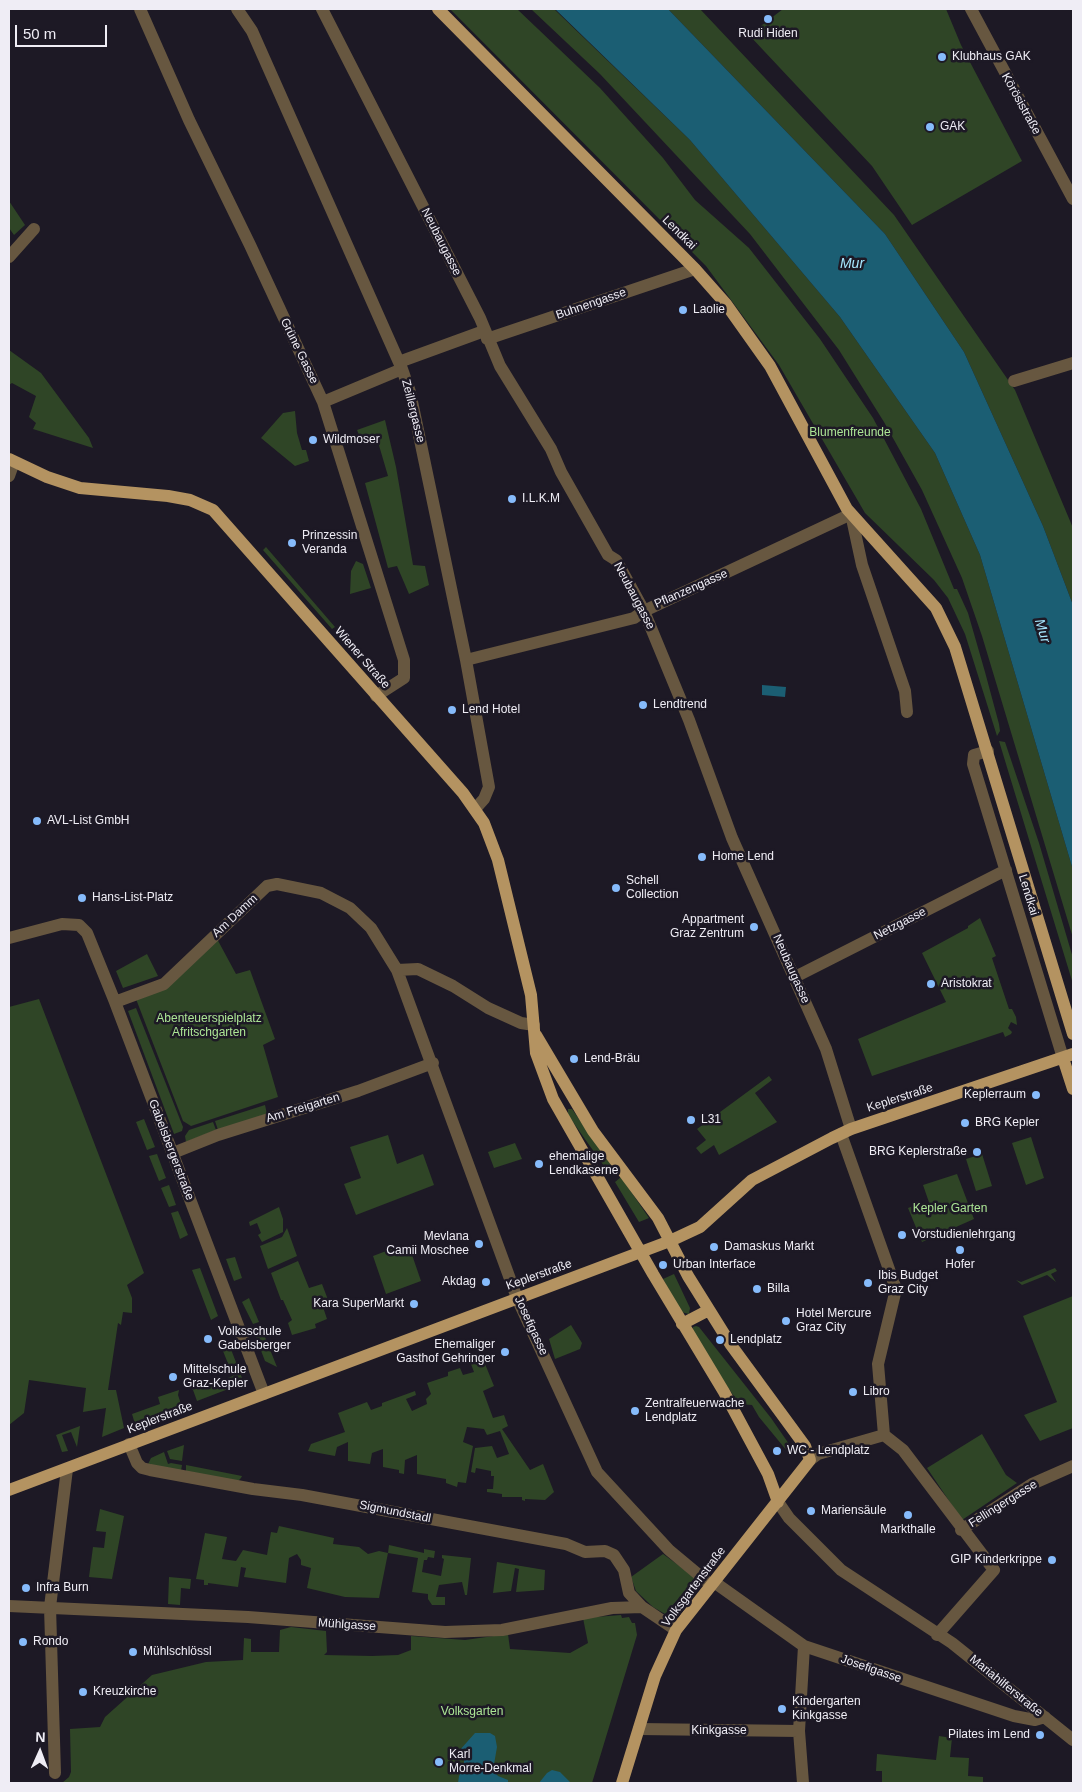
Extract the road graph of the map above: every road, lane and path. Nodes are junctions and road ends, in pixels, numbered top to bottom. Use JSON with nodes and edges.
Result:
{"nodes":[{"id":1,"x":140,"y":9,"type":"edge"},
{"id":2,"x":237,"y":9,"type":"edge"},
{"id":3,"x":322,"y":9,"type":"edge"},
{"id":4,"x":438,"y":9,"type":"edge"},
{"id":5,"x":972,"y":9,"type":"edge"},
{"id":6,"x":1073,"y":199,"type":"edge"},
{"id":7,"x":34,"y":228,"type":"dead end"},
{"id":8,"x":9,"y":257,"type":"edge"},
{"id":9,"x":695,"y":269,"type":"junction"},
{"id":10,"x":486,"y":335,"type":"junction"},
{"id":11,"x":1073,"y":363,"type":"edge"},
{"id":12,"x":400,"y":365,"type":"junction"},
{"id":13,"x":1014,"y":381,"type":"dead end"},
{"id":14,"x":323,"y":402,"type":"junction"},
{"id":15,"x":11,"y":460,"type":"edge"},
{"id":16,"x":9,"y":476,"type":"edge"},
{"id":17,"x":851,"y":514,"type":"junction"},
{"id":18,"x":644,"y":611,"type":"junction"},
{"id":19,"x":466,"y":660,"type":"junction"},
{"id":20,"x":376,"y":696,"type":"junction"},
{"id":21,"x":907,"y":712,"type":"dead end"},
{"id":22,"x":988,"y":751,"type":"junction"},
{"id":23,"x":474,"y":809,"type":"junction"},
{"id":24,"x":1006,"y":870,"type":"junction"},
{"id":25,"x":9,"y":938,"type":"edge"},
{"id":26,"x":397,"y":970,"type":"junction"},
{"id":27,"x":795,"y":978,"type":"junction"},
{"id":28,"x":115,"y":1002,"type":"junction"},
{"id":29,"x":534,"y":1029,"type":"junction"},
{"id":30,"x":1073,"y":1034,"type":"edge"},
{"id":31,"x":1068,"y":1056,"type":"edge"},
{"id":32,"x":433,"y":1063,"type":"junction"},
{"id":33,"x":1073,"y":1089,"type":"edge"},
{"id":34,"x":573,"y":1098,"type":"junction"},
{"id":35,"x":558,"y":1107,"type":"junction"},
{"id":36,"x":846,"y":1132,"type":"junction"},
{"id":37,"x":173,"y":1153,"type":"junction"},
{"id":38,"x":670,"y":1241,"type":"junction"},
{"id":39,"x":642,"y":1252,"type":"junction"},
{"id":40,"x":517,"y":1298,"type":"junction"},
{"id":41,"x":709,"y":1310,"type":"junction"},
{"id":42,"x":682,"y":1324,"type":"junction"},
{"id":43,"x":264,"y":1394,"type":"junction"},
{"id":44,"x":884,"y":1435,"type":"junction"},
{"id":45,"x":130,"y":1444,"type":"junction"},
{"id":46,"x":810,"y":1460,"type":"junction"},
{"id":47,"x":1073,"y":1466,"type":"edge"},
{"id":48,"x":67,"y":1469,"type":"junction"},
{"id":49,"x":9,"y":1490,"type":"edge"},
{"id":50,"x":778,"y":1502,"type":"junction"},
{"id":51,"x":961,"y":1530,"type":"junction"},
{"id":52,"x":712,"y":1583,"type":"junction"},
{"id":53,"x":9,"y":1606,"type":"edge"},
{"id":54,"x":642,"y":1606,"type":"junction"},
{"id":55,"x":50,"y":1608,"type":"junction"},
{"id":56,"x":676,"y":1630,"type":"junction"},
{"id":57,"x":937,"y":1635,"type":"junction"},
{"id":58,"x":804,"y":1646,"type":"junction"},
{"id":59,"x":1045,"y":1717,"type":"junction"},
{"id":60,"x":639,"y":1729,"type":"junction"},
{"id":61,"x":799,"y":1731,"type":"junction"},
{"id":62,"x":1071,"y":1734,"type":"edge"},
{"id":63,"x":55,"y":1773,"type":"dead end"},
{"id":64,"x":622,"y":1783,"type":"edge"},
{"id":65,"x":803,"y":1783,"type":"edge"}],
"edges":[{"from":1,"to":14,"type":"street","name":"Grüne Gasse"},
{"from":2,"to":12,"type":"street","name":"Zeillergasse"},
{"from":3,"to":10,"type":"street","name":"Neubaugasse"},
{"from":4,"to":9,"type":"main road","name":"Lendkai"},
{"from":5,"to":6,"type":"street","name":"Körösistraße"},
{"from":7,"to":8,"type":"street"},
{"from":9,"to":10,"type":"street","name":"Buhnengasse"},
{"from":9,"to":17,"type":"main road","name":"Lendkai"},
{"from":10,"to":12,"type":"street","name":"Buhnengasse"},
{"from":10,"to":18,"type":"street","name":"Neubaugasse"},
{"from":11,"to":13,"type":"street"},
{"from":12,"to":14,"type":"street","name":"Buhnengasse"},
{"from":12,"to":19,"type":"street","name":"Zeillergasse"},
{"from":14,"to":20,"type":"street","name":"Grüne Gasse"},
{"from":15,"to":16,"type":"street"},
{"from":15,"to":20,"type":"main road","name":"Wiener Straße"},
{"from":17,"to":18,"type":"street","name":"Pflanzengasse"},
{"from":17,"to":21,"type":"street","name":"Lendkai"},
{"from":17,"to":22,"type":"main road","name":"Lendkai"},
{"from":18,"to":19,"type":"street","name":"Pflanzengasse"},
{"from":18,"to":27,"type":"street","name":"Neubaugasse"},
{"from":19,"to":23,"type":"street","name":"Zeillergasse"},
{"from":20,"to":23,"type":"main road","name":"Wiener Straße"},
{"from":22,"to":24,"type":"street","name":"Lendkai"},
{"from":22,"to":30,"type":"main road","name":"Lendkai"},
{"from":23,"to":29,"type":"main road","name":"Wiener Straße"},
{"from":24,"to":27,"type":"street","name":"Netzgasse"},
{"from":24,"to":31,"type":"street","name":"Lendkai"},
{"from":25,"to":28,"type":"street","name":"Gabelsbergerstraße"},
{"from":26,"to":28,"type":"street","name":"Am Damm"},
{"from":26,"to":29,"type":"street"},
{"from":26,"to":32,"type":"street","name":"Josefigasse"},
{"from":27,"to":36,"type":"street","name":"Neubaugasse"},
{"from":28,"to":37,"type":"street","name":"Gabelsbergerstraße"},
{"from":29,"to":34,"type":"main road"},
{"from":29,"to":35,"type":"main road"},
{"from":31,"to":33,"type":"main road"},
{"from":31,"to":36,"type":"main road","name":"Keplerstraße"},
{"from":32,"to":37,"type":"street","name":"Am Freigarten"},
{"from":32,"to":40,"type":"street","name":"Josefigasse"},
{"from":34,"to":35,"type":"main road"},
{"from":34,"to":38,"type":"main road"},
{"from":35,"to":39,"type":"main road"},
{"from":36,"to":38,"type":"main road","name":"Keplerstraße"},
{"from":36,"to":44,"type":"street","name":"Neubaugasse"},
{"from":37,"to":43,"type":"street","name":"Gabelsbergerstraße"},
{"from":38,"to":39,"type":"main road","name":"Keplerstraße"},
{"from":38,"to":41,"type":"main road"},
{"from":39,"to":40,"type":"main road","name":"Keplerstraße"},
{"from":39,"to":42,"type":"main road"},
{"from":40,"to":43,"type":"main road","name":"Keplerstraße"},
{"from":40,"to":52,"type":"street","name":"Josefigasse"},
{"from":41,"to":42,"type":"main road"},
{"from":41,"to":46,"type":"main road"},
{"from":42,"to":50,"type":"main road"},
{"from":43,"to":45,"type":"main road","name":"Keplerstraße"},
{"from":44,"to":46,"type":"street"},
{"from":44,"to":51,"type":"street"},
{"from":45,"to":48,"type":"main road","name":"Keplerstraße"},
{"from":45,"to":54,"type":"street","name":"Sigmundstadl"},
{"from":46,"to":50,"type":"main road"},
{"from":47,"to":51,"type":"street","name":"Fellingergasse"},
{"from":48,"to":49,"type":"main road","name":"Keplerstraße"},
{"from":48,"to":55,"type":"street"},
{"from":50,"to":52,"type":"main road","name":"Volksgartenstraße"},
{"from":50,"to":57,"type":"street"},
{"from":51,"to":57,"type":"street"},
{"from":52,"to":56,"type":"main road","name":"Volksgartenstraße"},
{"from":52,"to":58,"type":"street","name":"Josefigasse"},
{"from":53,"to":55,"type":"street","name":"Mühlgasse"},
{"from":54,"to":55,"type":"street","name":"Mühlgasse"},
{"from":54,"to":56,"type":"street"},
{"from":55,"to":63,"type":"street"},
{"from":56,"to":60,"type":"main road","name":"Volksgartenstraße"},
{"from":57,"to":59,"type":"street","name":"Mariahilferstraße"},
{"from":58,"to":59,"type":"street","name":"Josefigasse"},
{"from":58,"to":61,"type":"street"},
{"from":59,"to":62,"type":"street","name":"Mariahilferstraße"},
{"from":60,"to":61,"type":"street","name":"Kinkgasse"},
{"from":60,"to":64,"type":"main road","name":"Volksgartenstraße"},
{"from":61,"to":65,"type":"street"}]}
